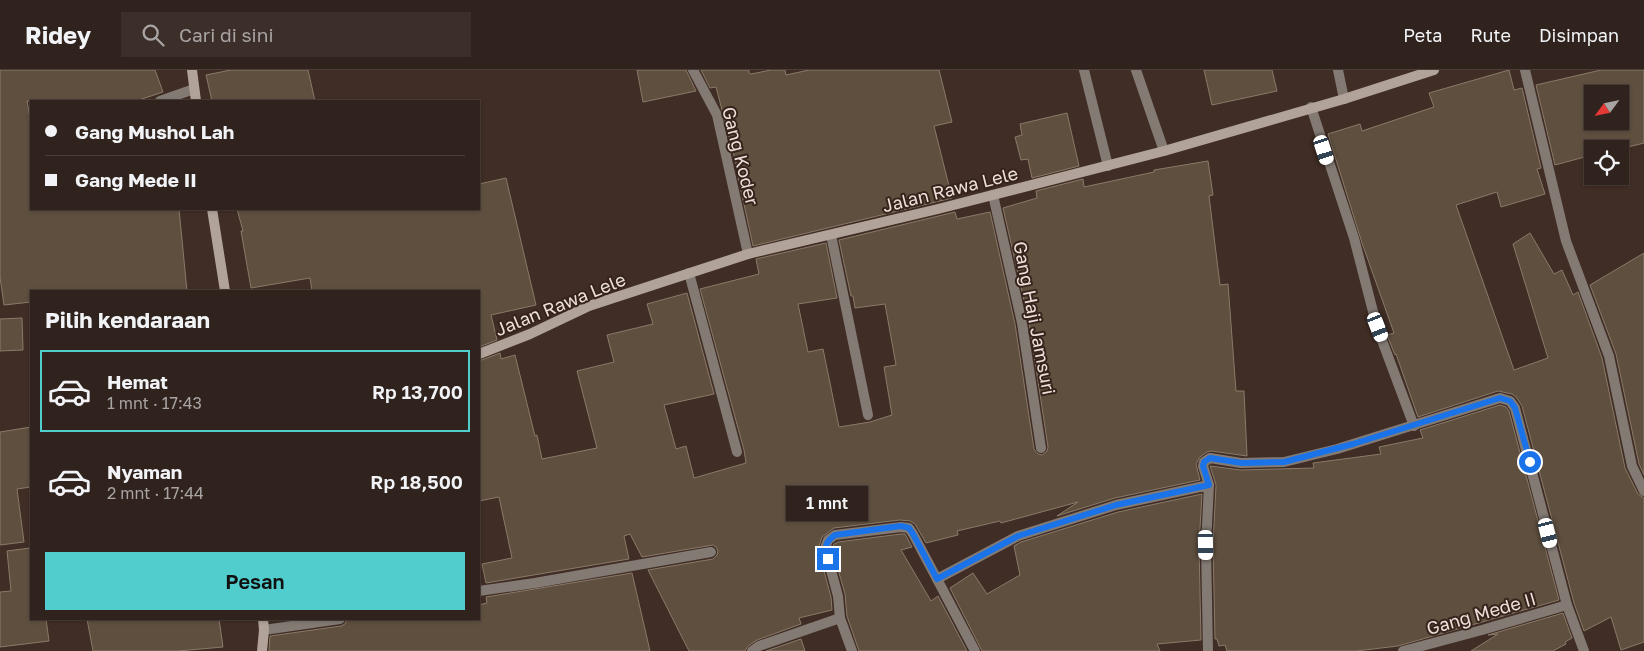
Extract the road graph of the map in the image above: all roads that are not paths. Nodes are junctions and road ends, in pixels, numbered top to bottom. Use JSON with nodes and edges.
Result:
{"nodes":[{"id":1,"x":192,"y":70,"type":"edge"},
{"id":2,"x":693,"y":70,"type":"edge"},
{"id":3,"x":1084,"y":70,"type":"edge"},
{"id":4,"x":1136,"y":70,"type":"edge"},
{"id":5,"x":1338,"y":70,"type":"edge"},
{"id":6,"x":1434,"y":70,"type":"edge"},
{"id":7,"x":1525,"y":70,"type":"edge"},
{"id":8,"x":194,"y":89,"type":"junction"},
{"id":9,"x":1344,"y":99,"type":"junction"},
{"id":10,"x":163,"y":100,"type":"edge"},
{"id":11,"x":196,"y":100,"type":"edge"},
{"id":12,"x":1311,"y":107,"type":"junction"},
{"id":13,"x":1164,"y":151,"type":"junction"},
{"id":14,"x":1108,"y":166,"type":"junction"},
{"id":15,"x":993,"y":195,"type":"junction"},
{"id":16,"x":212,"y":210,"type":"edge"},
{"id":17,"x":830,"y":235,"type":"junction"},
{"id":18,"x":748,"y":254,"type":"junction"},
{"id":19,"x":689,"y":273,"type":"junction"},
{"id":20,"x":225,"y":290,"type":"edge"},
{"id":21,"x":480,"y":354,"type":"edge"},
{"id":22,"x":868,"y":415,"type":"dead end"},
{"id":23,"x":1414,"y":426,"type":"junction"},
{"id":24,"x":1041,"y":448,"type":"dead end"},
{"id":25,"x":737,"y":452,"type":"dead end"},
{"id":26,"x":1209,"y":485,"type":"junction"},
{"id":27,"x":1644,"y":491,"type":"edge"},
{"id":28,"x":711,"y":552,"type":"dead end"},
{"id":29,"x":937,"y":579,"type":"junction"},
{"id":30,"x":480,"y":591,"type":"edge"},
{"id":31,"x":1567,"y":605,"type":"junction"},
{"id":32,"x":840,"y":618,"type":"junction"},
{"id":33,"x":263,"y":620,"type":"edge"},
{"id":34,"x":333,"y":620,"type":"edge"},
{"id":35,"x":264,"y":630,"type":"junction"},
{"id":36,"x":262,"y":651,"type":"edge"},
{"id":37,"x":752,"y":651,"type":"edge"},
{"id":38,"x":852,"y":651,"type":"edge"},
{"id":39,"x":975,"y":651,"type":"edge"},
{"id":40,"x":1208,"y":651,"type":"edge"},
{"id":41,"x":1403,"y":651,"type":"edge"},
{"id":42,"x":1584,"y":651,"type":"edge"}],
"edges":[{"from":1,"to":8,"type":"street"},
{"from":2,"to":18,"type":"street","name":"Gang Koder"},
{"from":3,"to":14,"type":"street"},
{"from":4,"to":13,"type":"street"},
{"from":5,"to":9,"type":"street"},
{"from":6,"to":9,"type":"street","name":"Jalan Rawa Lele"},
{"from":7,"to":27,"type":"street"},
{"from":8,"to":10,"type":"street"},
{"from":8,"to":11,"type":"street"},
{"from":9,"to":12,"type":"street","name":"Jalan Rawa Lele"},
{"from":12,"to":13,"type":"street","name":"Jalan Rawa Lele"},
{"from":12,"to":23,"type":"street"},
{"from":13,"to":14,"type":"street","name":"Jalan Rawa Lele"},
{"from":14,"to":15,"type":"street","name":"Jalan Rawa Lele"},
{"from":15,"to":17,"type":"street","name":"Jalan Rawa Lele"},
{"from":15,"to":24,"type":"street","name":"Gang Haji Jamsuri"},
{"from":16,"to":20,"type":"street"},
{"from":17,"to":18,"type":"street","name":"Jalan Rawa Lele"},
{"from":17,"to":22,"type":"street"},
{"from":18,"to":19,"type":"street","name":"Jalan Rawa Lele"},
{"from":19,"to":21,"type":"street","name":"Jalan Rawa Lele"},
{"from":19,"to":25,"type":"street"},
{"from":23,"to":26,"type":"street"},
{"from":23,"to":31,"type":"street"},
{"from":26,"to":29,"type":"street"},
{"from":26,"to":40,"type":"street"},
{"from":28,"to":30,"type":"street"},
{"from":29,"to":32,"type":"street"},
{"from":29,"to":39,"type":"street"},
{"from":31,"to":41,"type":"street","name":"Gang Mede II"},
{"from":31,"to":42,"type":"street"},
{"from":32,"to":37,"type":"street"},
{"from":32,"to":38,"type":"street"},
{"from":33,"to":35,"type":"street"},
{"from":34,"to":35,"type":"street"},
{"from":35,"to":36,"type":"street"}]}
